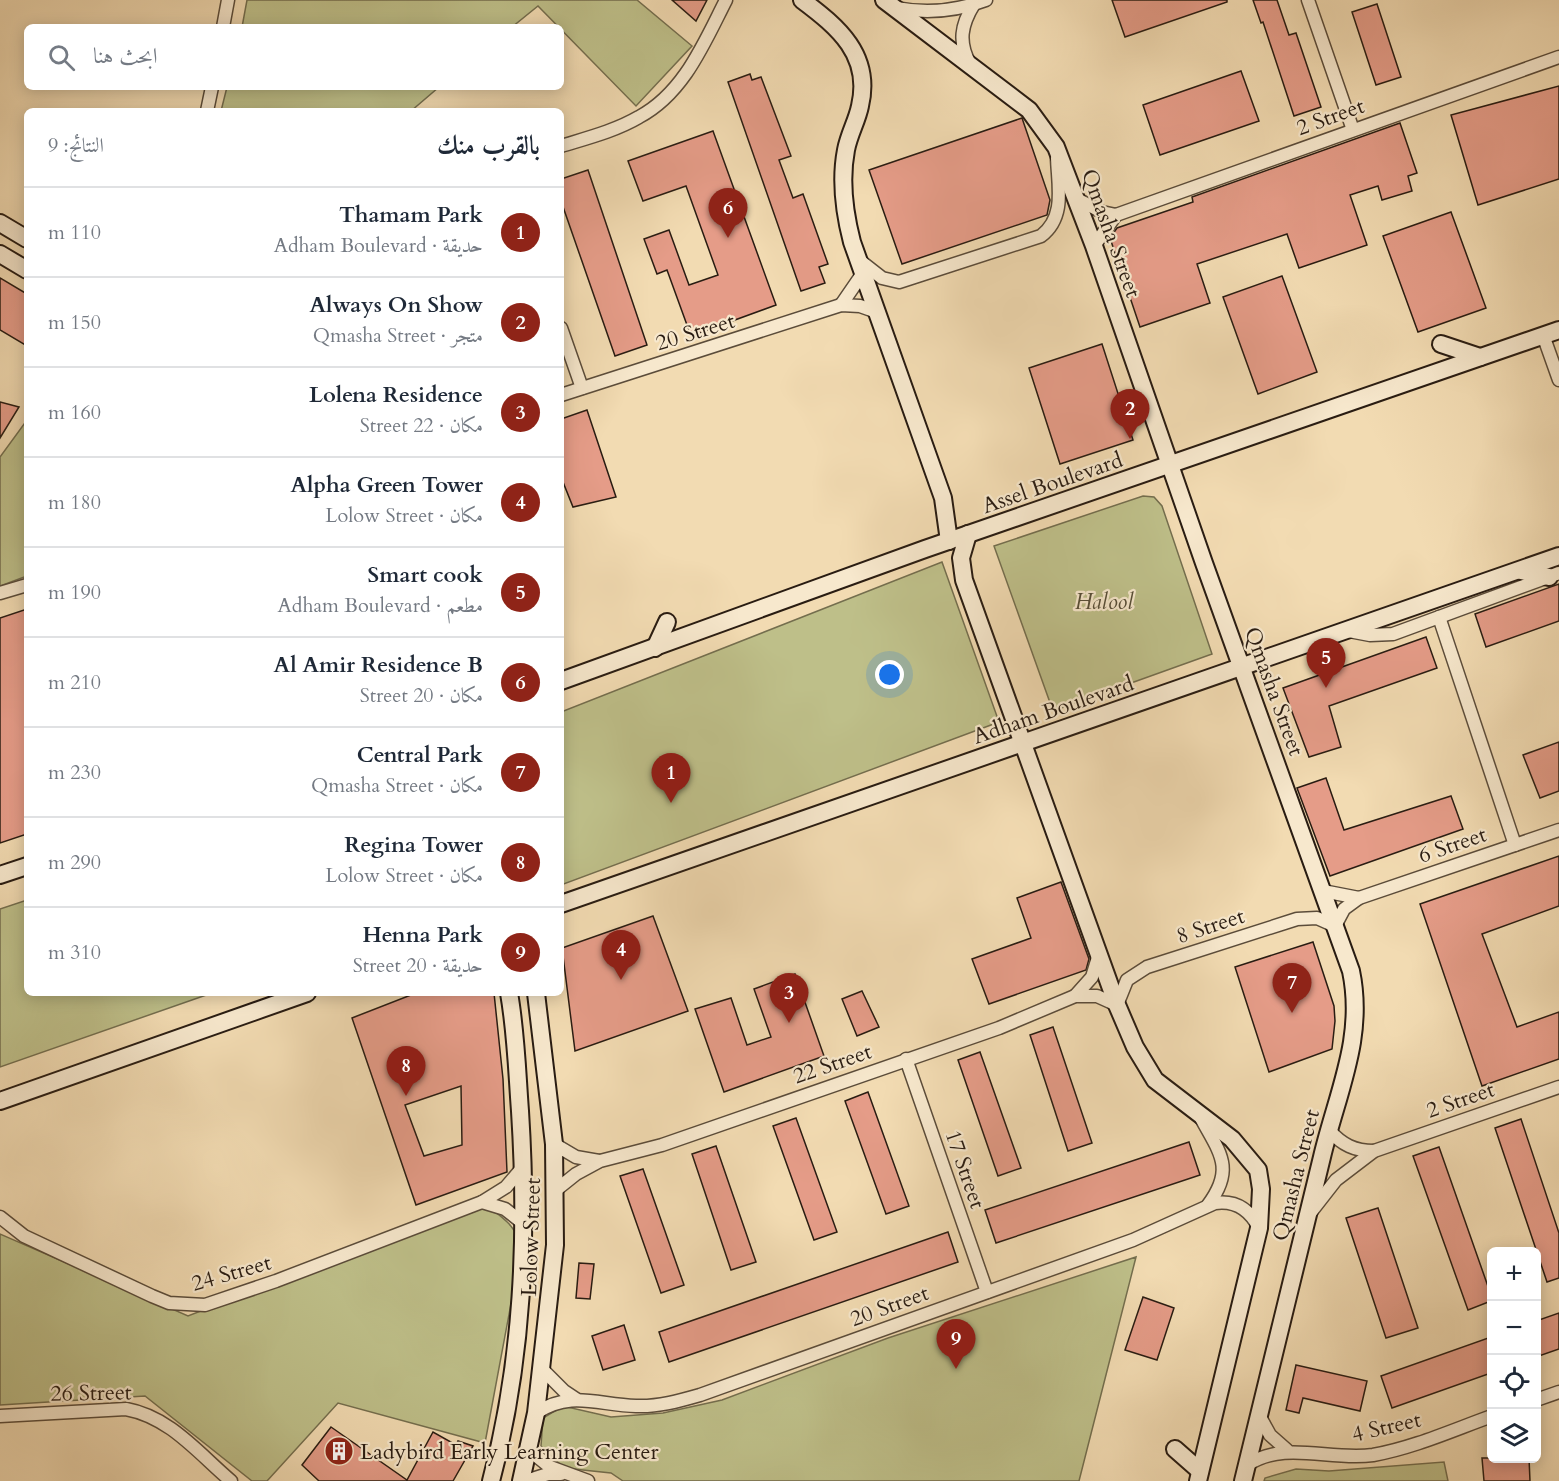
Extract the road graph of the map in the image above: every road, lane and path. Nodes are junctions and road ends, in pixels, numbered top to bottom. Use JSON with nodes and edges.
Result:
{"nodes":[{"id":1,"x":228,"y":0,"type":"edge"},
{"id":2,"x":726,"y":0,"type":"edge"},
{"id":3,"x":802,"y":0,"type":"edge"},
{"id":4,"x":1308,"y":0,"type":"edge"},
{"id":5,"x":980,"y":2,"type":"edge"},
{"id":6,"x":890,"y":4,"type":"edge"},
{"id":7,"x":224,"y":24,"type":"edge"},
{"id":8,"x":1559,"y":57,"type":"edge"},
{"id":9,"x":970,"y":65,"type":"junction"},
{"id":10,"x":211,"y":90,"type":"edge"},
{"id":11,"x":208,"y":108,"type":"edge"},
{"id":12,"x":1353,"y":130,"type":"junction"},
{"id":13,"x":564,"y":145,"type":"edge"},
{"id":14,"x":1056,"y":147,"type":"junction"},
{"id":15,"x":1077,"y":199,"type":"junction"},
{"id":16,"x":1116,"y":215,"type":"junction"},
{"id":17,"x":0,"y":223,"type":"edge"},
{"id":18,"x":24,"y":237,"type":"edge"},
{"id":19,"x":1094,"y":246,"type":"junction"},
{"id":20,"x":0,"y":254,"type":"edge"},
{"id":21,"x":861,"y":266,"type":"junction"},
{"id":22,"x":24,"y":268,"type":"edge"},
{"id":23,"x":841,"y":305,"type":"junction"},
{"id":24,"x":877,"y":312,"type":"junction"},
{"id":25,"x":1551,"y":332,"type":"edge"},
{"id":26,"x":564,"y":337,"type":"edge"},
{"id":27,"x":1441,"y":344,"type":"dead end"},
{"id":28,"x":1480,"y":357,"type":"junction"},
{"id":29,"x":1559,"y":380,"type":"edge"},
{"id":30,"x":582,"y":388,"type":"junction"},
{"id":31,"x":564,"y":394,"type":"edge"},
{"id":32,"x":1170,"y":466,"type":"junction"},
{"id":33,"x":968,"y":534,"type":"junction"},
{"id":34,"x":949,"y":541,"type":"junction"},
{"id":35,"x":1559,"y":556,"type":"edge"},
{"id":36,"x":1520,"y":570,"type":"junction"},
{"id":37,"x":1554,"y":575,"type":"edge"},
{"id":38,"x":24,"y":586,"type":"edge"},
{"id":39,"x":0,"y":593,"type":"edge"},
{"id":40,"x":1439,"y":617,"type":"junction"},
{"id":41,"x":667,"y":622,"type":"dead end"},
{"id":42,"x":1349,"y":631,"type":"junction"},
{"id":43,"x":655,"y":648,"type":"junction"},
{"id":44,"x":1243,"y":669,"type":"junction"},
{"id":45,"x":564,"y":680,"type":"edge"},
{"id":46,"x":1024,"y":743,"type":"junction"},
{"id":47,"x":1559,"y":830,"type":"edge"},
{"id":48,"x":1515,"y":845,"type":"junction"},
{"id":49,"x":24,"y":867,"type":"edge"},
{"id":50,"x":0,"y":875,"type":"edge"},
{"id":51,"x":1323,"y":891,"type":"junction"},
{"id":52,"x":1359,"y":898,"type":"junction"},
{"id":53,"x":564,"y":903,"type":"edge"},
{"id":54,"x":1335,"y":926,"type":"junction"},
{"id":55,"x":1099,"y":953,"type":"junction"},
{"id":56,"x":299,"y":996,"type":"edge"},
{"id":57,"x":509,"y":996,"type":"edge"},
{"id":58,"x":536,"y":996,"type":"edge"},
{"id":59,"x":1075,"y":996,"type":"junction"},
{"id":60,"x":1117,"y":1005,"type":"junction"},
{"id":61,"x":906,"y":1059,"type":"junction"},
{"id":62,"x":1559,"y":1087,"type":"edge"},
{"id":63,"x":0,"y":1101,"type":"edge"},
{"id":64,"x":1200,"y":1115,"type":"junction"},
{"id":65,"x":1329,"y":1130,"type":"junction"},
{"id":66,"x":554,"y":1144,"type":"junction"},
{"id":67,"x":1374,"y":1151,"type":"junction"},
{"id":68,"x":600,"y":1161,"type":"junction"},
{"id":69,"x":524,"y":1166,"type":"junction"},
{"id":70,"x":556,"y":1190,"type":"junction"},
{"id":71,"x":482,"y":1202,"type":"junction"},
{"id":72,"x":1208,"y":1205,"type":"junction"},
{"id":73,"x":0,"y":1217,"type":"edge"},
{"id":74,"x":1307,"y":1218,"type":"junction"},
{"id":75,"x":524,"y":1224,"type":"junction"},
{"id":76,"x":1258,"y":1228,"type":"junction"},
{"id":77,"x":987,"y":1292,"type":"junction"},
{"id":78,"x":541,"y":1368,"type":"junction"},
{"id":79,"x":1559,"y":1392,"type":"edge"},
{"id":80,"x":1541,"y":1398,"type":"edge"},
{"id":81,"x":576,"y":1399,"type":"junction"},
{"id":82,"x":536,"y":1413,"type":"junction"},
{"id":83,"x":1259,"y":1415,"type":"junction"},
{"id":84,"x":0,"y":1416,"type":"edge"},
{"id":85,"x":1487,"y":1417,"type":"edge"},
{"id":86,"x":1175,"y":1449,"type":"dead end"},
{"id":87,"x":529,"y":1450,"type":"junction"},
{"id":88,"x":1287,"y":1450,"type":"junction"},
{"id":89,"x":1245,"y":1473,"type":"edge"},
{"id":90,"x":562,"y":1474,"type":"junction"},
{"id":91,"x":1199,"y":1476,"type":"edge"},
{"id":92,"x":231,"y":1481,"type":"edge"},
{"id":93,"x":491,"y":1481,"type":"edge"},
{"id":94,"x":521,"y":1481,"type":"edge"},
{"id":95,"x":526,"y":1481,"type":"edge"},
{"id":96,"x":588,"y":1481,"type":"edge"}],
"edges":[{"from":1,"to":7,"type":"street"},
{"from":2,"to":13,"type":"street"},
{"from":3,"to":21,"type":"street"},
{"from":4,"to":12,"type":"street"},
{"from":5,"to":6,"type":"street"},
{"from":5,"to":9,"type":"street"},
{"from":6,"to":9,"type":"street","name":"Qmasha Street"},
{"from":8,"to":12,"type":"street","name":"2 Street"},
{"from":9,"to":14,"type":"street","name":"Qmasha Street"},
{"from":10,"to":11,"type":"street"},
{"from":12,"to":16,"type":"street","name":"2 Street"},
{"from":14,"to":15,"type":"street","name":"Qmasha Street"},
{"from":14,"to":21,"type":"street"},
{"from":15,"to":16,"type":"street"},
{"from":15,"to":19,"type":"street","name":"Qmasha Street"},
{"from":16,"to":19,"type":"street"},
{"from":17,"to":18,"type":"street"},
{"from":19,"to":32,"type":"street","name":"Qmasha Street"},
{"from":20,"to":22,"type":"street"},
{"from":21,"to":23,"type":"street"},
{"from":21,"to":24,"type":"street"},
{"from":23,"to":24,"type":"street","name":"20 Street"},
{"from":23,"to":30,"type":"street","name":"20 Street"},
{"from":24,"to":34,"type":"street"},
{"from":25,"to":28,"type":"street","name":"Assel Boulevard"},
{"from":25,"to":29,"type":"street"},
{"from":26,"to":30,"type":"street"},
{"from":27,"to":28,"type":"street"},
{"from":28,"to":32,"type":"street","name":"Assel Boulevard"},
{"from":30,"to":31,"type":"street","name":"20 Street"},
{"from":32,"to":33,"type":"street","name":"Assel Boulevard"},
{"from":32,"to":44,"type":"street","name":"Qmasha Street"},
{"from":33,"to":34,"type":"street","name":"Assel Boulevard"},
{"from":33,"to":46,"type":"street","name":"Qmasha Street"},
{"from":34,"to":43,"type":"street","name":"Assel Boulevard"},
{"from":35,"to":36,"type":"street","name":"Adham Boulevard"},
{"from":36,"to":37,"type":"street"},
{"from":36,"to":42,"type":"street","name":"Adham Boulevard"},
{"from":37,"to":40,"type":"street"},
{"from":38,"to":39,"type":"street"},
{"from":40,"to":42,"type":"street"},
{"from":40,"to":48,"type":"street"},
{"from":41,"to":43,"type":"street"},
{"from":42,"to":44,"type":"street","name":"Adham Boulevard"},
{"from":43,"to":45,"type":"street","name":"Assel Boulevard"},
{"from":44,"to":46,"type":"street","name":"Adham Boulevard"},
{"from":44,"to":51,"type":"street","name":"Qmasha Street"},
{"from":46,"to":53,"type":"street","name":"Adham Boulevard"},
{"from":46,"to":55,"type":"street","name":"Qmasha Street"},
{"from":47,"to":48,"type":"street","name":"6 Street"},
{"from":48,"to":52,"type":"street","name":"6 Street"},
{"from":49,"to":50,"type":"street"},
{"from":51,"to":52,"type":"street","name":"6 Street"},
{"from":51,"to":54,"type":"street","name":"Qmasha Street"},
{"from":52,"to":54,"type":"street","name":"6 Street"},
{"from":54,"to":60,"type":"street","name":"8 Street"},
{"from":54,"to":65,"type":"street","name":"Qmasha Street"},
{"from":55,"to":59,"type":"street","name":"22 Street"},
{"from":55,"to":60,"type":"street","name":"Qmasha Street"},
{"from":56,"to":63,"type":"street"},
{"from":57,"to":69,"type":"street","name":"Lolow Street"},
{"from":58,"to":66,"type":"street","name":"Lolow Street"},
{"from":59,"to":60,"type":"street","name":"22 Street"},
{"from":59,"to":61,"type":"street","name":"22 Street"},
{"from":60,"to":64,"type":"street","name":"Qmasha Street"},
{"from":61,"to":68,"type":"street","name":"22 Street"},
{"from":61,"to":77,"type":"street","name":"17 Street"},
{"from":62,"to":67,"type":"street","name":"2 Street"},
{"from":64,"to":72,"type":"street"},
{"from":64,"to":76,"type":"street","name":"Qmasha Street"},
{"from":65,"to":67,"type":"street"},
{"from":65,"to":74,"type":"street","name":"Qmasha Street"},
{"from":66,"to":68,"type":"street","name":"22 Street"},
{"from":66,"to":70,"type":"street","name":"Lolow Street"},
{"from":67,"to":74,"type":"street","name":"2 Street"},
{"from":68,"to":70,"type":"street","name":"22 Street"},
{"from":69,"to":71,"type":"street","name":"24 Street"},
{"from":69,"to":75,"type":"street","name":"Lolow Street"},
{"from":70,"to":78,"type":"street","name":"Lolow Street"},
{"from":71,"to":73,"type":"street","name":"24 Street"},
{"from":71,"to":75,"type":"street"},
{"from":72,"to":76,"type":"street","name":"20 Street"},
{"from":72,"to":77,"type":"street","name":"20 Street"},
{"from":74,"to":83,"type":"street","name":"Qmasha Street"},
{"from":75,"to":93,"type":"street","name":"Lolow Street"},
{"from":76,"to":91,"type":"street","name":"Qmasha Street"},
{"from":77,"to":81,"type":"street","name":"20 Street"},
{"from":78,"to":81,"type":"street","name":"20 Street"},
{"from":78,"to":82,"type":"street","name":"Lolow Street"},
{"from":79,"to":80,"type":"street"},
{"from":81,"to":82,"type":"street","name":"20 Street"},
{"from":82,"to":87,"type":"street","name":"Lolow Street"},
{"from":83,"to":88,"type":"street"},
{"from":83,"to":89,"type":"street","name":"Qmasha Street"},
{"from":84,"to":92,"type":"street","name":"26 Street"},
{"from":85,"to":88,"type":"street","name":"4 Street"},
{"from":86,"to":91,"type":"street"},
{"from":87,"to":90,"type":"street"},
{"from":87,"to":94,"type":"street","name":"Lolow Street"},
{"from":88,"to":89,"type":"street","name":"4 Street"},
{"from":90,"to":95,"type":"street"},
{"from":90,"to":96,"type":"street"}]}
